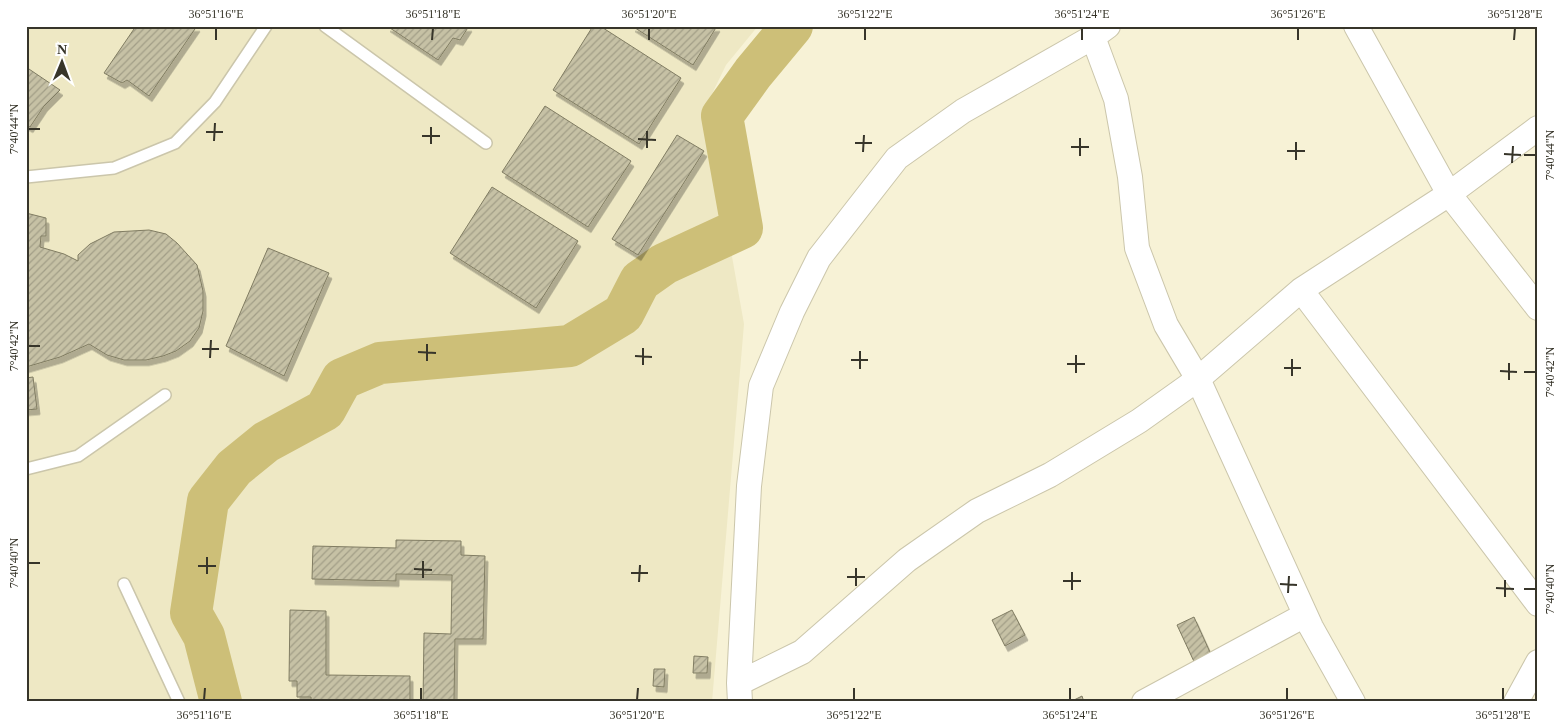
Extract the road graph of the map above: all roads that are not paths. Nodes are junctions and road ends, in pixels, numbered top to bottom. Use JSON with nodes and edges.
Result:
{"nodes":[{"id":1,"x":266,"y":26,"type":"edge"},
{"id":2,"x":325,"y":26,"type":"edge"},
{"id":3,"x":1358,"y":27,"type":"edge"},
{"id":4,"x":1100,"y":32,"type":"edge"},
{"id":5,"x":1538,"y":128,"type":"edge"},
{"id":6,"x":486,"y":143,"type":"dead end"},
{"id":7,"x":26,"y":177,"type":"edge"},
{"id":8,"x":1449,"y":194,"type":"junction"},
{"id":9,"x":1301,"y":290,"type":"junction"},
{"id":10,"x":1538,"y":308,"type":"edge"},
{"id":11,"x":1198,"y":380,"type":"junction"},
{"id":12,"x":165,"y":395,"type":"dead end"},
{"id":13,"x":26,"y":469,"type":"edge"},
{"id":14,"x":124,"y":584,"type":"dead end"},
{"id":15,"x":1538,"y":604,"type":"edge"},
{"id":16,"x":1306,"y":615,"type":"junction"},
{"id":17,"x":1538,"y":662,"type":"edge"},
{"id":18,"x":740,"y":693,"type":"edge"},
{"id":19,"x":179,"y":702,"type":"edge"},
{"id":20,"x":1144,"y":702,"type":"edge"},
{"id":21,"x":1353,"y":702,"type":"edge"},
{"id":22,"x":1516,"y":702,"type":"edge"}],
"edges":[{"from":1,"to":7,"type":"lane"},
{"from":2,"to":6,"type":"lane"},
{"from":3,"to":8,"type":"street"},
{"from":4,"to":11,"type":"street"},
{"from":4,"to":18,"type":"street"},
{"from":5,"to":8,"type":"street"},
{"from":8,"to":9,"type":"street"},
{"from":8,"to":10,"type":"street"},
{"from":9,"to":11,"type":"street"},
{"from":9,"to":15,"type":"street"},
{"from":11,"to":16,"type":"street"},
{"from":11,"to":18,"type":"street"},
{"from":12,"to":13,"type":"lane"},
{"from":14,"to":19,"type":"lane"},
{"from":16,"to":20,"type":"street"},
{"from":16,"to":21,"type":"street"},
{"from":17,"to":22,"type":"street"}]}
